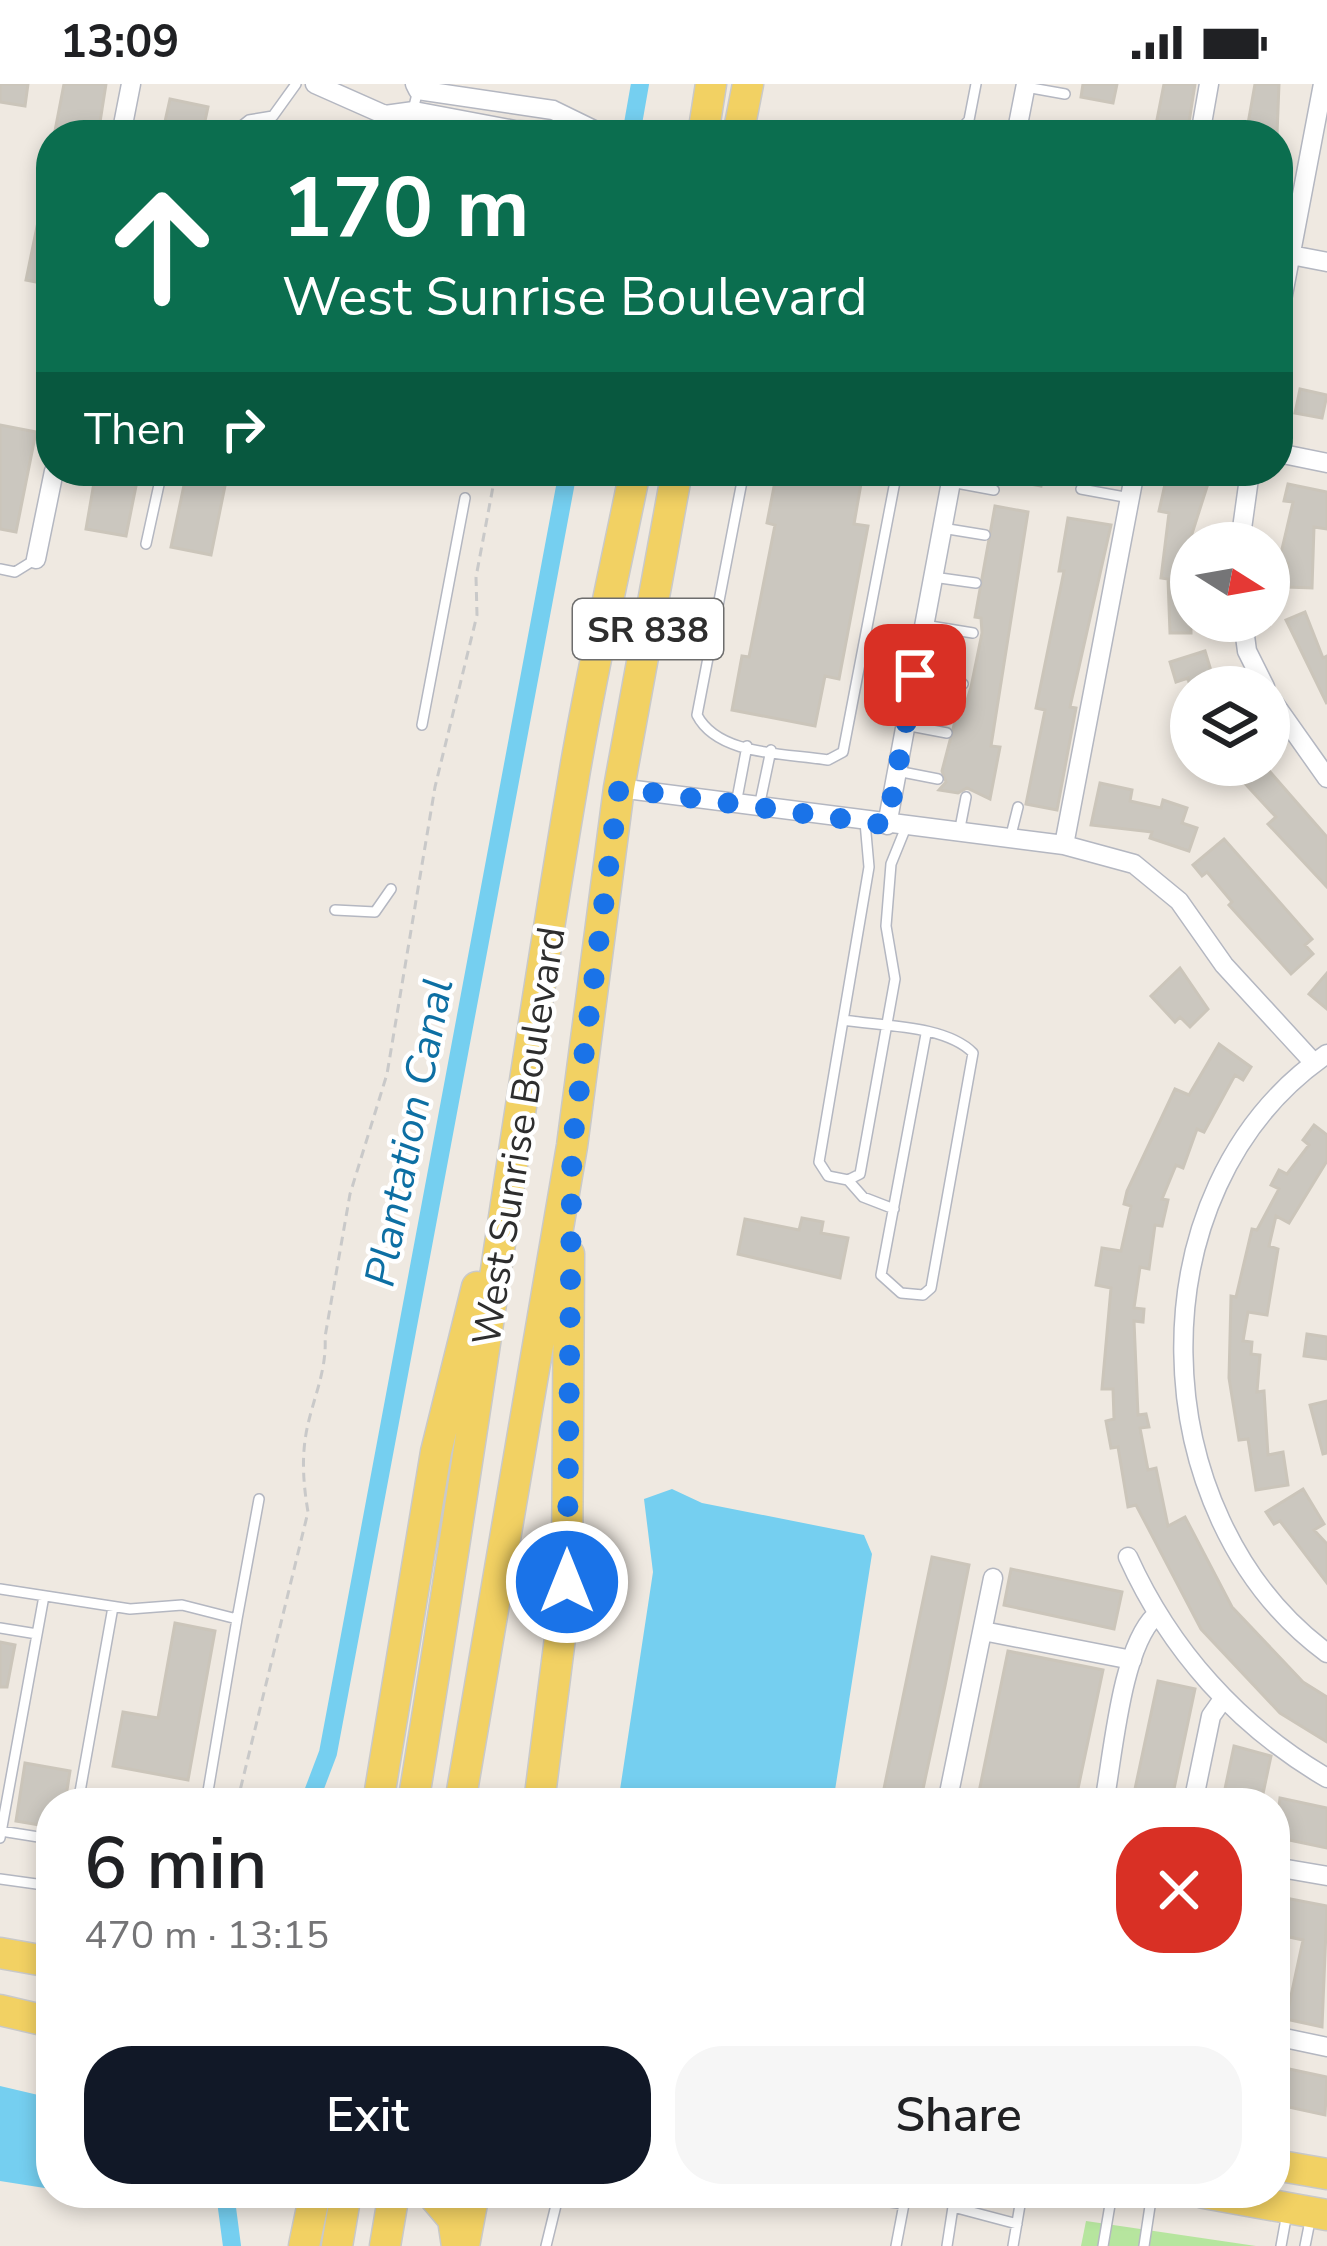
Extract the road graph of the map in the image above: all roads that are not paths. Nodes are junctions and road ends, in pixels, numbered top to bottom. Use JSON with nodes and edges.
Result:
{"nodes":[{"id":1,"x":131,"y":84,"type":"edge"},
{"id":2,"x":296,"y":84,"type":"edge"},
{"id":3,"x":315,"y":84,"type":"edge"},
{"id":4,"x":748,"y":84,"type":"edge"},
{"id":5,"x":976,"y":84,"type":"edge"},
{"id":6,"x":1209,"y":84,"type":"edge"},
{"id":7,"x":1323,"y":84,"type":"edge"},
{"id":8,"x":1026,"y":86,"type":"edge"},
{"id":9,"x":416,"y":87,"type":"edge"},
{"id":10,"x":350,"y":92,"type":"edge"},
{"id":11,"x":1065,"y":94,"type":"dead end"},
{"id":12,"x":412,"y":114,"type":"junction"},
{"id":13,"x":124,"y":120,"type":"edge"},
{"id":14,"x":249,"y":120,"type":"edge"},
{"id":15,"x":401,"y":120,"type":"edge"},
{"id":16,"x":413,"y":120,"type":"edge"},
{"id":17,"x":451,"y":120,"type":"edge"},
{"id":18,"x":577,"y":120,"type":"edge"},
{"id":19,"x":742,"y":120,"type":"edge"},
{"id":20,"x":969,"y":120,"type":"edge"},
{"id":21,"x":1019,"y":120,"type":"edge"},
{"id":22,"x":1203,"y":120,"type":"edge"},
{"id":23,"x":1293,"y":244,"type":"edge"},
{"id":24,"x":1293,"y":255,"type":"edge"},
{"id":25,"x":1327,"y":262,"type":"edge"},
{"id":26,"x":1293,"y":456,"type":"edge"},
{"id":27,"x":1327,"y":463,"type":"edge"},
{"id":28,"x":51,"y":486,"type":"edge"},
{"id":29,"x":159,"y":486,"type":"edge"},
{"id":30,"x":632,"y":486,"type":"edge"},
{"id":31,"x":673,"y":486,"type":"edge"},
{"id":32,"x":741,"y":486,"type":"edge"},
{"id":33,"x":894,"y":486,"type":"edge"},
{"id":34,"x":950,"y":486,"type":"edge"},
{"id":35,"x":982,"y":486,"type":"edge"},
{"id":36,"x":1133,"y":486,"type":"edge"},
{"id":37,"x":1248,"y":486,"type":"edge"},
{"id":38,"x":1081,"y":489,"type":"dead end"},
{"id":39,"x":994,"y":490,"type":"dead end"},
{"id":40,"x":465,"y":498,"type":"dead end"},
{"id":41,"x":1130,"y":499,"type":"junction"},
{"id":42,"x":1243,"y":522,"type":"edge"},
{"id":43,"x":942,"y":528,"type":"junction"},
{"id":44,"x":985,"y":535,"type":"dead end"},
{"id":45,"x":146,"y":544,"type":"dead end"},
{"id":46,"x":36,"y":559,"type":"joint"},
{"id":47,"x":0,"y":569,"type":"edge"},
{"id":48,"x":933,"y":577,"type":"junction"},
{"id":49,"x":976,"y":583,"type":"dead end"},
{"id":50,"x":924,"y":625,"type":"junction"},
{"id":51,"x":973,"y":633,"type":"dead end"},
{"id":52,"x":915,"y":675,"type":"junction"},
{"id":53,"x":963,"y":684,"type":"dead end"},
{"id":54,"x":588,"y":706,"type":"junction"},
{"id":55,"x":422,"y":724,"type":"dead end"},
{"id":56,"x":905,"y":725,"type":"junction"},
{"id":57,"x":1290,"y":726,"type":"edge"},
{"id":58,"x":947,"y":733,"type":"dead end"},
{"id":59,"x":747,"y":746,"type":"junction"},
{"id":60,"x":771,"y":750,"type":"junction"},
{"id":61,"x":897,"y":771,"type":"junction"},
{"id":62,"x":938,"y":778,"type":"dead end"},
{"id":63,"x":1327,"y":778,"type":"edge"},
{"id":64,"x":619,"y":788,"type":"junction"},
{"id":65,"x":966,"y":797,"type":"dead end"},
{"id":66,"x":736,"y":804,"type":"junction"},
{"id":67,"x":1018,"y":806,"type":"dead end"},
{"id":68,"x":759,"y":807,"type":"junction"},
{"id":69,"x":865,"y":822,"type":"junction"},
{"id":70,"x":897,"y":826,"type":"junction"},
{"id":71,"x":959,"y":833,"type":"junction"},
{"id":72,"x":1010,"y":838,"type":"junction"},
{"id":73,"x":1064,"y":844,"type":"junction"},
{"id":74,"x":391,"y":889,"type":"dead end"},
{"id":75,"x":334,"y":910,"type":"dead end"},
{"id":76,"x":860,"y":922,"type":"junction"},
{"id":77,"x":886,"y":926,"type":"junction"},
{"id":78,"x":843,"y":1020,"type":"junction"},
{"id":79,"x":886,"y":1027,"type":"junction"},
{"id":80,"x":926,"y":1034,"type":"junction"},
{"id":81,"x":1321,"y":1059,"type":"edge"},
{"id":82,"x":516,"y":1130,"type":"junction"},
{"id":83,"x":572,"y":1146,"type":"junction"},
{"id":84,"x":848,"y":1180,"type":"junction"},
{"id":85,"x":894,"y":1209,"type":"junction"},
{"id":86,"x":259,"y":1499,"type":"dead end"},
{"id":87,"x":1128,"y":1557,"type":"dead end"},
{"id":88,"x":994,"y":1578,"type":"dead end"},
{"id":89,"x":0,"y":1589,"type":"edge"},
{"id":90,"x":44,"y":1596,"type":"junction"},
{"id":91,"x":113,"y":1607,"type":"junction"},
{"id":92,"x":1155,"y":1616,"type":"junction"},
{"id":93,"x":236,"y":1619,"type":"junction"},
{"id":94,"x":0,"y":1628,"type":"edge"},
{"id":95,"x":982,"y":1631,"type":"junction"},
{"id":96,"x":38,"y":1634,"type":"junction"},
{"id":97,"x":1327,"y":1653,"type":"edge"},
{"id":98,"x":1132,"y":1660,"type":"junction"},
{"id":99,"x":1223,"y":1699,"type":"junction"},
{"id":100,"x":1327,"y":1778,"type":"edge"},
{"id":101,"x":82,"y":1788,"type":"edge"},
{"id":102,"x":208,"y":1788,"type":"edge"},
{"id":103,"x":380,"y":1788,"type":"edge"},
{"id":104,"x":415,"y":1788,"type":"edge"},
{"id":105,"x":463,"y":1788,"type":"edge"},
{"id":106,"x":541,"y":1788,"type":"edge"},
{"id":107,"x":950,"y":1788,"type":"edge"},
{"id":108,"x":1107,"y":1788,"type":"edge"},
{"id":109,"x":1196,"y":1788,"type":"edge"},
{"id":110,"x":1,"y":1834,"type":"edge"},
{"id":111,"x":36,"y":1838,"type":"edge"},
{"id":112,"x":1290,"y":1870,"type":"edge"},
{"id":113,"x":1327,"y":1876,"type":"edge"},
{"id":114,"x":0,"y":1879,"type":"edge"},
{"id":115,"x":36,"y":1884,"type":"edge"},
{"id":116,"x":0,"y":1953,"type":"edge"},
{"id":117,"x":36,"y":1955,"type":"edge"},
{"id":118,"x":0,"y":2009,"type":"edge"},
{"id":119,"x":36,"y":2018,"type":"edge"},
{"id":120,"x":1290,"y":2039,"type":"edge"},
{"id":121,"x":1327,"y":2047,"type":"edge"},
{"id":122,"x":1290,"y":2168,"type":"edge"},
{"id":123,"x":1327,"y":2174,"type":"edge"},
{"id":124,"x":343,"y":2208,"type":"edge"},
{"id":125,"x":391,"y":2208,"type":"edge"},
{"id":126,"x":444,"y":2208,"type":"edge"},
{"id":127,"x":470,"y":2208,"type":"edge"},
{"id":128,"x":555,"y":2208,"type":"edge"},
{"id":129,"x":903,"y":2208,"type":"edge"},
{"id":130,"x":953,"y":2208,"type":"edge"},
{"id":131,"x":957,"y":2208,"type":"edge"},
{"id":132,"x":1020,"y":2208,"type":"edge"},
{"id":133,"x":1109,"y":2208,"type":"edge"},
{"id":134,"x":1150,"y":2208,"type":"edge"},
{"id":135,"x":1309,"y":2212,"type":"edge"},
{"id":136,"x":1017,"y":2224,"type":"junction"},
{"id":137,"x":337,"y":2246,"type":"edge"},
{"id":138,"x":385,"y":2246,"type":"edge"},
{"id":139,"x":460,"y":2246,"type":"edge"},
{"id":140,"x":546,"y":2246,"type":"edge"},
{"id":141,"x":896,"y":2246,"type":"edge"},
{"id":142,"x":946,"y":2246,"type":"edge"},
{"id":143,"x":1013,"y":2246,"type":"edge"},
{"id":144,"x":1103,"y":2246,"type":"edge"},
{"id":145,"x":1144,"y":2246,"type":"edge"},
{"id":146,"x":1281,"y":2246,"type":"edge"},
{"id":147,"x":1305,"y":2246,"type":"edge"}],
"edges":[{"from":1,"to":13,"type":"street"},
{"from":2,"to":14,"type":"lane"},
{"from":3,"to":10,"type":"street"},
{"from":4,"to":19,"type":"main road"},
{"from":5,"to":20,"type":"lane"},
{"from":6,"to":22,"type":"street"},
{"from":7,"to":23,"type":"street"},
{"from":8,"to":11,"type":"lane"},
{"from":8,"to":21,"type":"street"},
{"from":9,"to":12,"type":"lane"},
{"from":9,"to":18,"type":"street"},
{"from":10,"to":12,"type":"street"},
{"from":12,"to":15,"type":"lane"},
{"from":12,"to":16,"type":"lane"},
{"from":12,"to":17,"type":"street"},
{"from":24,"to":25,"type":"street"},
{"from":26,"to":27,"type":"street"},
{"from":28,"to":46,"type":"street"},
{"from":29,"to":45,"type":"lane"},
{"from":30,"to":54,"type":"main road","name":"West Sunrise Boulevard","number":"SR 838"},
{"from":31,"to":64,"type":"main road","name":"West Sunrise Boulevard","number":"SR 838"},
{"from":32,"to":59,"type":"lane"},
{"from":33,"to":60,"type":"lane"},
{"from":34,"to":43,"type":"street"},
{"from":35,"to":39,"type":"lane"},
{"from":36,"to":41,"type":"street"},
{"from":37,"to":42,"type":"street"},
{"from":38,"to":41,"type":"lane"},
{"from":40,"to":55,"type":"lane"},
{"from":41,"to":73,"type":"street"},
{"from":43,"to":44,"type":"lane"},
{"from":43,"to":48,"type":"street"},
{"from":46,"to":47,"type":"lane"},
{"from":48,"to":49,"type":"lane"},
{"from":48,"to":50,"type":"street"},
{"from":50,"to":51,"type":"lane"},
{"from":50,"to":52,"type":"street"},
{"from":52,"to":53,"type":"lane"},
{"from":52,"to":56,"type":"street"},
{"from":54,"to":64,"type":"main road"},
{"from":54,"to":82,"type":"main road","name":"West Sunrise Boulevard","number":"SR 838"},
{"from":56,"to":58,"type":"lane"},
{"from":56,"to":61,"type":"street"},
{"from":57,"to":63,"type":"street"},
{"from":59,"to":60,"type":"lane"},
{"from":59,"to":66,"type":"lane"},
{"from":60,"to":68,"type":"lane"},
{"from":61,"to":62,"type":"lane"},
{"from":61,"to":70,"type":"street"},
{"from":64,"to":66,"type":"street"},
{"from":64,"to":83,"type":"main road","name":"West Sunrise Boulevard","number":"SR 838"},
{"from":65,"to":71,"type":"lane"},
{"from":66,"to":68,"type":"street"},
{"from":67,"to":72,"type":"lane"},
{"from":68,"to":69,"type":"street"},
{"from":69,"to":70,"type":"street"},
{"from":69,"to":76,"type":"lane"},
{"from":70,"to":71,"type":"street"},
{"from":70,"to":77,"type":"lane"},
{"from":71,"to":72,"type":"street"},
{"from":72,"to":73,"type":"street"},
{"from":73,"to":81,"type":"street"},
{"from":74,"to":75,"type":"lane"},
{"from":76,"to":77,"type":"lane"},
{"from":76,"to":78,"type":"lane"},
{"from":77,"to":79,"type":"lane"},
{"from":78,"to":79,"type":"lane"},
{"from":78,"to":84,"type":"lane"},
{"from":79,"to":80,"type":"lane"},
{"from":79,"to":84,"type":"lane"},
{"from":80,"to":85,"type":"lane"},
{"from":80,"to":85,"type":"lane"},
{"from":81,"to":97,"type":"street"},
{"from":82,"to":103,"type":"main road"},
{"from":82,"to":104,"type":"main road","name":"West Sunrise Boulevard","number":"SR 838"},
{"from":83,"to":105,"type":"main road","name":"West Sunrise Boulevard","number":"SR 838"},
{"from":83,"to":106,"type":"main road"},
{"from":84,"to":85,"type":"lane"},
{"from":86,"to":93,"type":"lane"},
{"from":87,"to":92,"type":"street"},
{"from":88,"to":95,"type":"street"},
{"from":89,"to":90,"type":"lane"},
{"from":90,"to":91,"type":"lane"},
{"from":90,"to":96,"type":"lane"},
{"from":91,"to":93,"type":"lane"},
{"from":91,"to":101,"type":"lane"},
{"from":92,"to":98,"type":"street"},
{"from":92,"to":99,"type":"street"},
{"from":93,"to":102,"type":"lane"},
{"from":94,"to":96,"type":"lane"},
{"from":95,"to":98,"type":"street"},
{"from":95,"to":107,"type":"street"},
{"from":96,"to":110,"type":"lane"},
{"from":98,"to":108,"type":"street"},
{"from":99,"to":100,"type":"street"},
{"from":99,"to":109,"type":"street"},
{"from":110,"to":111,"type":"lane"},
{"from":112,"to":113,"type":"street"},
{"from":114,"to":115,"type":"lane"},
{"from":116,"to":117,"type":"main road"},
{"from":118,"to":119,"type":"main road"},
{"from":120,"to":121,"type":"street"},
{"from":122,"to":123,"type":"main road"},
{"from":124,"to":137,"type":"main road"},
{"from":125,"to":138,"type":"main road"},
{"from":126,"to":139,"type":"main road"},
{"from":127,"to":139,"type":"main road"},
{"from":128,"to":140,"type":"lane"},
{"from":129,"to":141,"type":"lane"},
{"from":130,"to":142,"type":"lane"},
{"from":131,"to":136,"type":"lane"},
{"from":132,"to":136,"type":"lane"},
{"from":133,"to":144,"type":"lane"},
{"from":134,"to":145,"type":"lane"},
{"from":135,"to":146,"type":"lane"},
{"from":135,"to":147,"type":"lane"},
{"from":136,"to":143,"type":"lane"}]}
